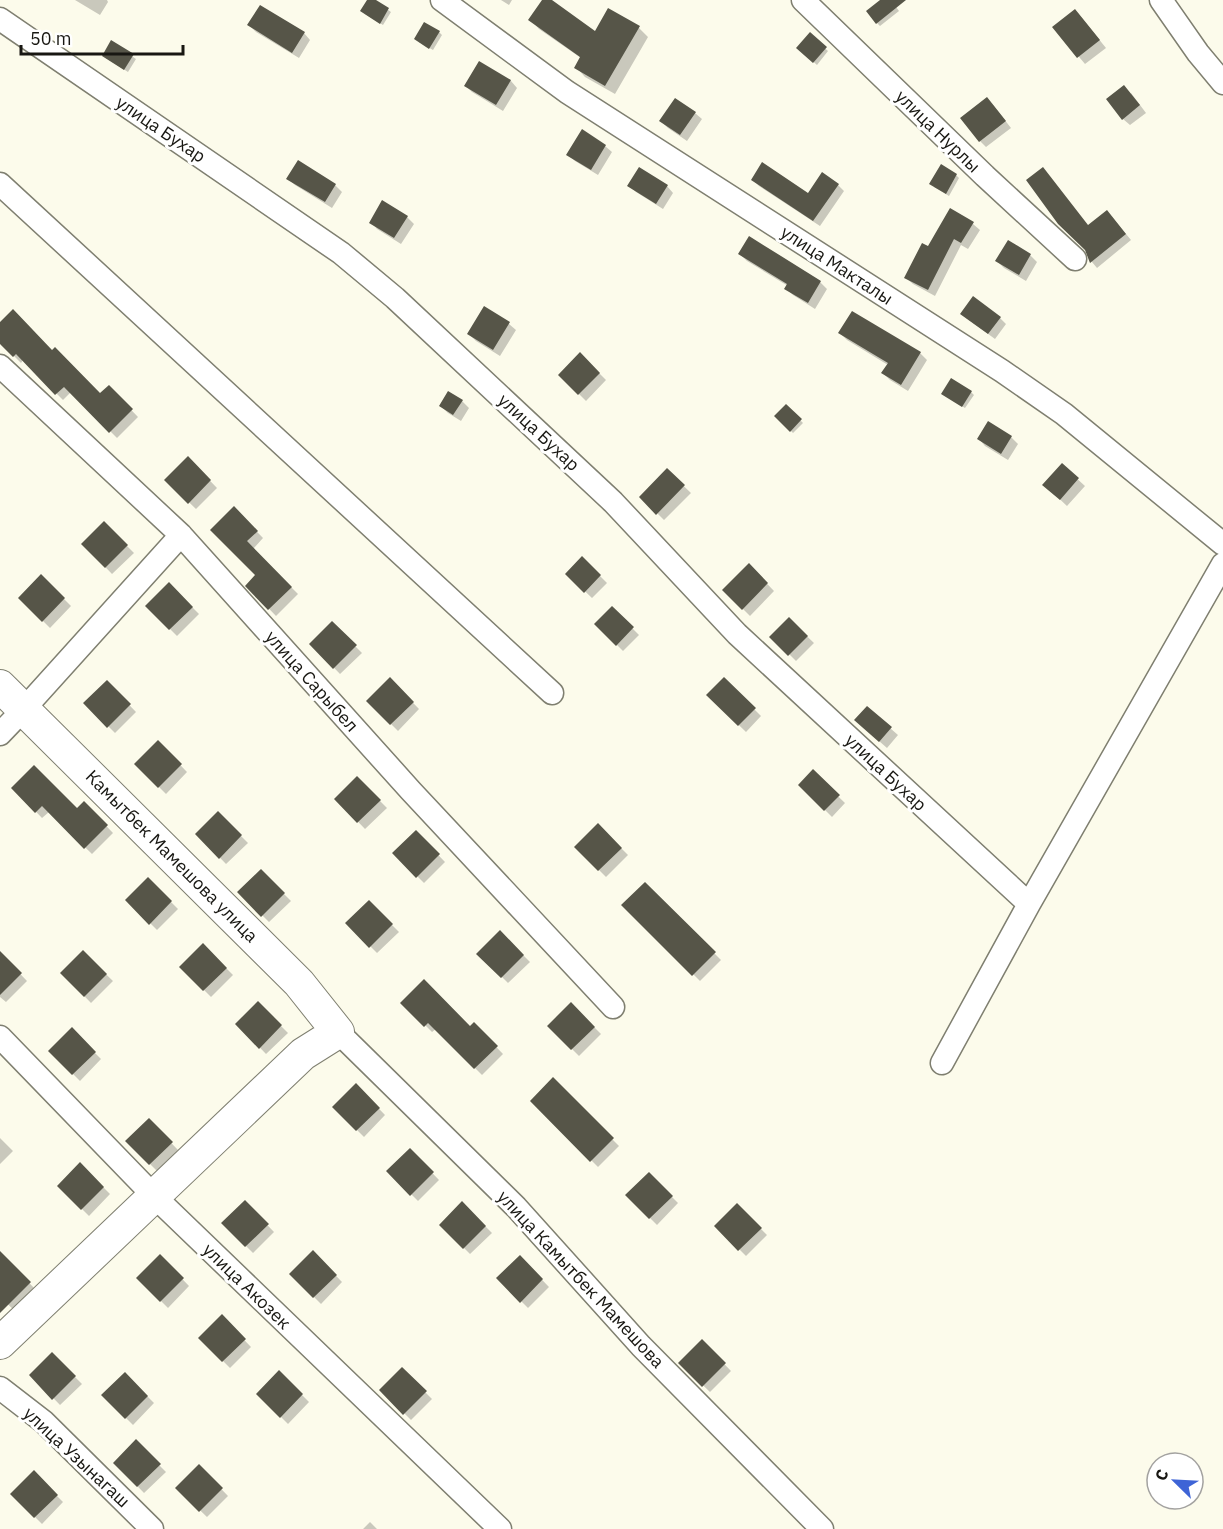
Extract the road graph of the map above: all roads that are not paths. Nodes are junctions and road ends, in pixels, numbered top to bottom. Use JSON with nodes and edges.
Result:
{"nodes":[{"id":1,"x":442,"y":0,"type":"edge"},
{"id":2,"x":803,"y":0,"type":"edge"},
{"id":3,"x":1161,"y":0,"type":"edge"},
{"id":4,"x":0,"y":19,"type":"edge"},
{"id":5,"x":1223,"y":83,"type":"edge"},
{"id":6,"x":0,"y":184,"type":"edge"},
{"id":7,"x":1075,"y":259,"type":"dead end"},
{"id":8,"x":0,"y":366,"type":"edge"},
{"id":9,"x":180,"y":535,"type":"junction"},
{"id":10,"x":1223,"y":544,"type":"edge"},
{"id":11,"x":1223,"y":564,"type":"edge"},
{"id":12,"x":0,"y":686,"type":"edge"},
{"id":13,"x":552,"y":693,"type":"dead end"},
{"id":14,"x":24,"y":709,"type":"junction"},
{"id":15,"x":0,"y":734,"type":"edge"},
{"id":16,"x":1029,"y":904,"type":"junction"},
{"id":17,"x":613,"y":1007,"type":"dead end"},
{"id":18,"x":338,"y":1032,"type":"junction"},
{"id":19,"x":0,"y":1037,"type":"edge"},
{"id":20,"x":942,"y":1063,"type":"dead end"},
{"id":21,"x":154,"y":1196,"type":"junction"},
{"id":22,"x":0,"y":1343,"type":"edge"},
{"id":23,"x":0,"y":1388,"type":"edge"},
{"id":24,"x":152,"y":1529,"type":"edge"},
{"id":25,"x":500,"y":1529,"type":"edge"},
{"id":26,"x":822,"y":1529,"type":"edge"}],
"edges":[{"from":1,"to":10,"type":"street","name":"улица Макталы"},
{"from":2,"to":7,"type":"street","name":"улица Нурлы"},
{"from":3,"to":5,"type":"street"},
{"from":4,"to":16,"type":"street","name":"улица Бухар"},
{"from":6,"to":13,"type":"street"},
{"from":8,"to":9,"type":"street","name":"улица Сарыбел"},
{"from":9,"to":14,"type":"street"},
{"from":9,"to":17,"type":"street","name":"улица Сарыбел"},
{"from":11,"to":16,"type":"street"},
{"from":12,"to":14,"type":"street","name":"Камытбек Мамешова улица"},
{"from":14,"to":15,"type":"street"},
{"from":14,"to":18,"type":"street","name":"Камытбек Мамешова улица"},
{"from":16,"to":20,"type":"street"},
{"from":18,"to":21,"type":"street"},
{"from":18,"to":26,"type":"street","name":"улица Камытбек Мамешова"},
{"from":19,"to":21,"type":"street","name":"улица Акозек"},
{"from":21,"to":22,"type":"street"},
{"from":21,"to":25,"type":"street","name":"улица Акозек"},
{"from":23,"to":24,"type":"street","name":"улица Узынагаш"}]}
